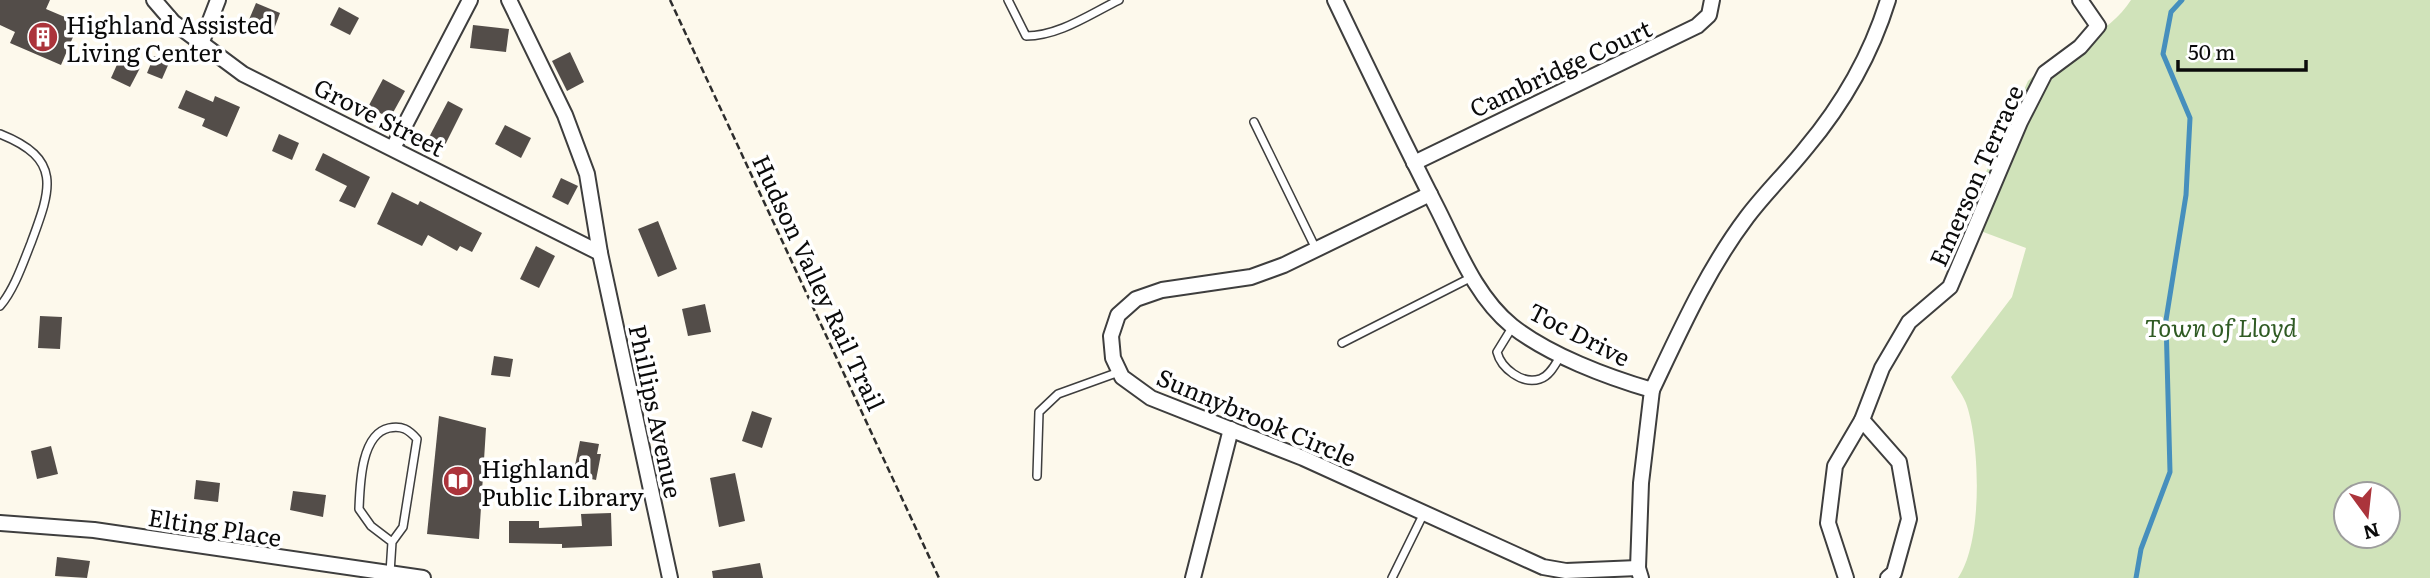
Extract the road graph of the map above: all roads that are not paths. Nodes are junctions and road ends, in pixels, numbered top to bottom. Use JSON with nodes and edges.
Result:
{"nodes":[{"id":1,"x":154,"y":0,"type":"edge"},
{"id":2,"x":218,"y":0,"type":"edge"},
{"id":3,"x":470,"y":0,"type":"edge"},
{"id":4,"x":509,"y":0,"type":"edge"},
{"id":5,"x":1008,"y":0,"type":"edge"},
{"id":6,"x":1119,"y":0,"type":"edge"},
{"id":7,"x":1335,"y":0,"type":"edge"},
{"id":8,"x":1712,"y":0,"type":"edge"},
{"id":9,"x":1888,"y":0,"type":"edge"},
{"id":10,"x":2080,"y":0,"type":"edge"},
{"id":11,"x":201,"y":44,"type":"junction"},
{"id":12,"x":1254,"y":122,"type":"dead end"},
{"id":13,"x":0,"y":134,"type":"edge"},
{"id":14,"x":393,"y":148,"type":"junction"},
{"id":15,"x":1414,"y":163,"type":"junction"},
{"id":16,"x":1430,"y":194,"type":"junction"},
{"id":17,"x":1317,"y":250,"type":"junction"},
{"id":18,"x":600,"y":253,"type":"junction"},
{"id":19,"x":1472,"y":277,"type":"junction"},
{"id":20,"x":0,"y":306,"type":"edge"},
{"id":21,"x":1513,"y":326,"type":"junction"},
{"id":22,"x":1342,"y":343,"type":"dead end"},
{"id":23,"x":1562,"y":354,"type":"junction"},
{"id":24,"x":1119,"y":372,"type":"junction"},
{"id":25,"x":1652,"y":390,"type":"junction"},
{"id":26,"x":1862,"y":420,"type":"junction"},
{"id":27,"x":1231,"y":429,"type":"junction"},
{"id":28,"x":1037,"y":476,"type":"dead end"},
{"id":29,"x":1423,"y":515,"type":"junction"},
{"id":30,"x":0,"y":523,"type":"edge"},
{"id":31,"x":391,"y":542,"type":"junction"},
{"id":32,"x":1639,"y":573,"type":"edge"},
{"id":33,"x":390,"y":574,"type":"junction"},
{"id":34,"x":423,"y":578,"type":"edge"},
{"id":35,"x":670,"y":578,"type":"edge"},
{"id":36,"x":1193,"y":578,"type":"edge"},
{"id":37,"x":1392,"y":578,"type":"edge"},
{"id":38,"x":1846,"y":578,"type":"edge"},
{"id":39,"x":1888,"y":578,"type":"edge"}],
"edges":[{"from":1,"to":11,"type":"street","name":"Grove Street"},
{"from":2,"to":11,"type":"street"},
{"from":3,"to":14,"type":"street"},
{"from":4,"to":18,"type":"street","name":"Phillips Avenue"},
{"from":5,"to":6,"type":"lane"},
{"from":7,"to":15,"type":"street","name":"Toc Drive"},
{"from":8,"to":15,"type":"street","name":"Cambridge Court"},
{"from":9,"to":25,"type":"street"},
{"from":10,"to":26,"type":"street","name":"Emerson Terrace"},
{"from":11,"to":14,"type":"street","name":"Grove Street"},
{"from":12,"to":17,"type":"lane"},
{"from":13,"to":20,"type":"lane"},
{"from":14,"to":18,"type":"street","name":"Grove Street"},
{"from":15,"to":16,"type":"street","name":"Toc Drive"},
{"from":16,"to":17,"type":"street"},
{"from":16,"to":19,"type":"street","name":"Toc Drive"},
{"from":17,"to":24,"type":"street"},
{"from":18,"to":35,"type":"street","name":"Phillips Avenue"},
{"from":19,"to":21,"type":"street","name":"Toc Drive"},
{"from":19,"to":22,"type":"lane"},
{"from":21,"to":23,"type":"street","name":"Toc Drive"},
{"from":21,"to":23,"type":"lane"},
{"from":23,"to":25,"type":"street","name":"Toc Drive"},
{"from":24,"to":27,"type":"street","name":"Sunnybrook Circle"},
{"from":24,"to":28,"type":"lane"},
{"from":25,"to":32,"type":"street","name":"Toc Drive"},
{"from":26,"to":38,"type":"street","name":"Emerson Terrace"},
{"from":26,"to":39,"type":"street"},
{"from":27,"to":29,"type":"street","name":"Sunnybrook Circle"},
{"from":27,"to":36,"type":"street"},
{"from":29,"to":32,"type":"street","name":"Sunnybrook Circle"},
{"from":29,"to":37,"type":"lane"},
{"from":30,"to":33,"type":"street","name":"Elting Place"},
{"from":31,"to":31,"type":"lane"},
{"from":31,"to":33,"type":"lane"},
{"from":33,"to":34,"type":"street","name":"Elting Place"}]}
